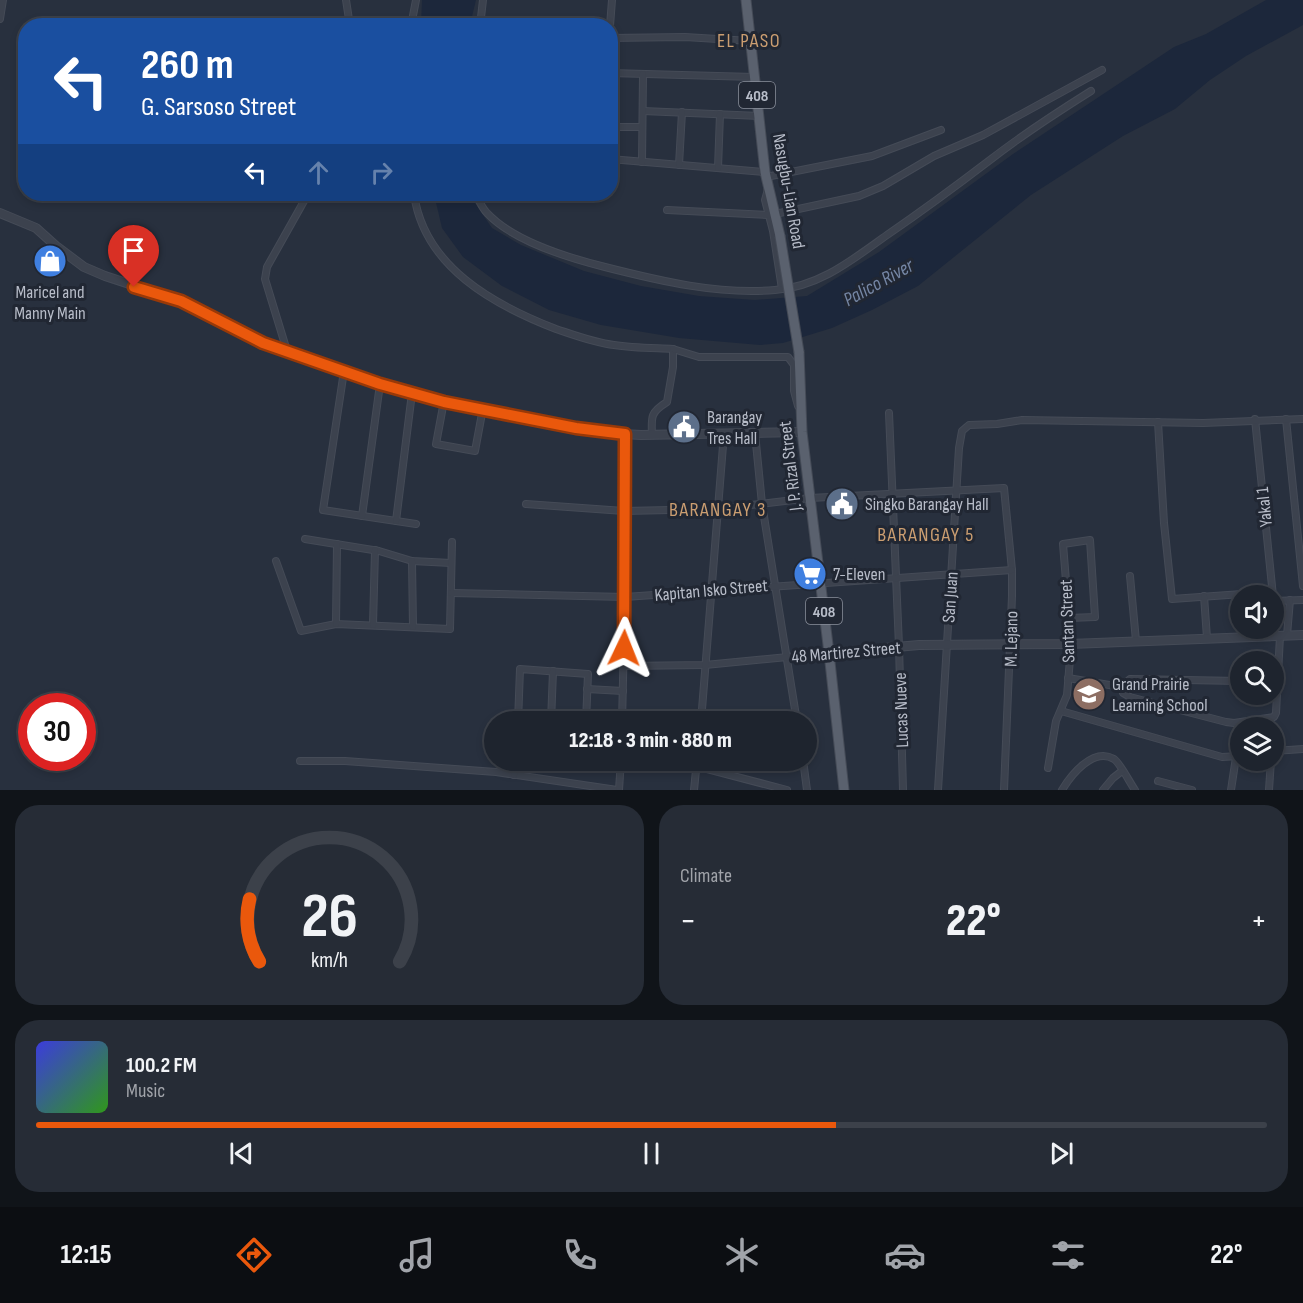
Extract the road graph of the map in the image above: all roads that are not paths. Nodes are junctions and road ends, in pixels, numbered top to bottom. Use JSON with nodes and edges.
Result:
{"nodes":[{"id":1,"x":3,"y":0,"type":"edge"},
{"id":2,"x":346,"y":0,"type":"edge"},
{"id":3,"x":416,"y":0,"type":"edge"},
{"id":4,"x":483,"y":0,"type":"edge"},
{"id":5,"x":612,"y":0,"type":"edge"},
{"id":6,"x":746,"y":0,"type":"edge"},
{"id":7,"x":349,"y":18,"type":"edge"},
{"id":8,"x":413,"y":18,"type":"edge"},
{"id":9,"x":481,"y":18,"type":"edge"},
{"id":10,"x":611,"y":18,"type":"edge"},
{"id":11,"x":0,"y":19,"type":"edge"},
{"id":12,"x":618,"y":38,"type":"edge"},
{"id":13,"x":750,"y":41,"type":"junction"},
{"id":14,"x":1102,"y":70,"type":"dead end"},
{"id":15,"x":618,"y":73,"type":"edge"},
{"id":16,"x":643,"y":74,"type":"junction"},
{"id":17,"x":754,"y":77,"type":"junction"},
{"id":18,"x":1090,"y":91,"type":"dead end"},
{"id":19,"x":643,"y":111,"type":"junction"},
{"id":20,"x":682,"y":112,"type":"junction"},
{"id":21,"x":720,"y":114,"type":"junction"},
{"id":22,"x":759,"y":116,"type":"junction"},
{"id":23,"x":618,"y":127,"type":"edge"},
{"id":24,"x":642,"y":127,"type":"junction"},
{"id":25,"x":941,"y":130,"type":"dead end"},
{"id":26,"x":618,"y":160,"type":"edge"},
{"id":27,"x":642,"y":162,"type":"junction"},
{"id":28,"x":679,"y":165,"type":"junction"},
{"id":29,"x":718,"y":168,"type":"junction"},
{"id":30,"x":766,"y":175,"type":"junction"},
{"id":31,"x":304,"y":201,"type":"edge"},
{"id":32,"x":416,"y":201,"type":"edge"},
{"id":33,"x":480,"y":201,"type":"edge"},
{"id":34,"x":667,"y":210,"type":"dead end"},
{"id":35,"x":0,"y":213,"type":"edge"},
{"id":36,"x":772,"y":214,"type":"junction"},
{"id":37,"x":782,"y":289,"type":"junction"},
{"id":38,"x":673,"y":349,"type":"junction"},
{"id":39,"x":287,"y":351,"type":"junction"},
{"id":40,"x":799,"y":352,"type":"joint"},
{"id":41,"x":344,"y":371,"type":"junction"},
{"id":42,"x":380,"y":384,"type":"junction"},
{"id":43,"x":412,"y":393,"type":"junction"},
{"id":44,"x":444,"y":402,"type":"junction"},
{"id":45,"x":483,"y":408,"type":"junction"},
{"id":46,"x":800,"y":412,"type":"junction"},
{"id":47,"x":889,"y":413,"type":"dead end"},
{"id":48,"x":1255,"y":419,"type":"junction"},
{"id":49,"x":1286,"y":419,"type":"junction"},
{"id":50,"x":1303,"y":419,"type":"edge"},
{"id":51,"x":1158,"y":422,"type":"junction"},
{"id":52,"x":802,"y":432,"type":"junction"},
{"id":53,"x":724,"y":433,"type":"junction"},
{"id":54,"x":755,"y":433,"type":"junction"},
{"id":55,"x":625,"y":434,"type":"junction"},
{"id":56,"x":652,"y":435,"type":"junction"},
{"id":57,"x":957,"y":491,"type":"junction"},
{"id":58,"x":892,"y":493,"type":"junction"},
{"id":59,"x":810,"y":498,"type":"junction"},
{"id":60,"x":526,"y":504,"type":"dead end"},
{"id":61,"x":762,"y":504,"type":"junction"},
{"id":62,"x":717,"y":509,"type":"junction"},
{"id":63,"x":624,"y":511,"type":"junction"},
{"id":64,"x":362,"y":516,"type":"junction"},
{"id":65,"x":396,"y":521,"type":"junction"},
{"id":66,"x":416,"y":524,"type":"dead end"},
{"id":67,"x":305,"y":539,"type":"dead end"},
{"id":68,"x":452,"y":542,"type":"dead end"},
{"id":69,"x":337,"y":544,"type":"junction"},
{"id":70,"x":375,"y":550,"type":"junction"},
{"id":71,"x":276,"y":561,"type":"dead end"},
{"id":72,"x":412,"y":561,"type":"junction"},
{"id":73,"x":451,"y":563,"type":"junction"},
{"id":74,"x":1012,"y":570,"type":"junction"},
{"id":75,"x":951,"y":575,"type":"junction"},
{"id":76,"x":1130,"y":576,"type":"dead end"},
{"id":77,"x":895,"y":577,"type":"junction"},
{"id":78,"x":821,"y":582,"type":"junction"},
{"id":79,"x":776,"y":585,"type":"junction"},
{"id":80,"x":1272,"y":585,"type":"edge"},
{"id":81,"x":1303,"y":586,"type":"edge"},
{"id":82,"x":710,"y":592,"type":"junction"},
{"id":83,"x":451,"y":593,"type":"junction"},
{"id":84,"x":1230,"y":594,"type":"edge"},
{"id":85,"x":1204,"y":596,"type":"junction"},
{"id":86,"x":625,"y":597,"type":"junction"},
{"id":87,"x":1284,"y":600,"type":"edge"},
{"id":88,"x":1290,"y":600,"type":"junction"},
{"id":89,"x":1303,"y":600,"type":"edge"},
{"id":90,"x":1069,"y":618,"type":"junction"},
{"id":91,"x":336,"y":624,"type":"junction"},
{"id":92,"x":373,"y":625,"type":"junction"},
{"id":93,"x":413,"y":627,"type":"junction"},
{"id":94,"x":1284,"y":635,"type":"joint"},
{"id":95,"x":1303,"y":635,"type":"edge"},
{"id":96,"x":1230,"y":637,"type":"edge"},
{"id":97,"x":1207,"y":638,"type":"junction"},
{"id":98,"x":1136,"y":641,"type":"junction"},
{"id":99,"x":1070,"y":644,"type":"junction"},
{"id":100,"x":946,"y":645,"type":"junction"},
{"id":101,"x":1011,"y":645,"type":"junction"},
{"id":102,"x":899,"y":646,"type":"junction"},
{"id":103,"x":829,"y":653,"type":"junction"},
{"id":104,"x":787,"y":657,"type":"junction"},
{"id":105,"x":705,"y":665,"type":"junction"},
{"id":106,"x":623,"y":666,"type":"junction"},
{"id":107,"x":553,"y":672,"type":"junction"},
{"id":108,"x":1068,"y":678,"type":"junction"},
{"id":109,"x":1230,"y":681,"type":"edge"},
{"id":110,"x":1121,"y":687,"type":"junction"},
{"id":111,"x":587,"y":689,"type":"junction"},
{"id":112,"x":623,"y":691,"type":"junction"},
{"id":113,"x":1276,"y":705,"type":"edge"},
{"id":114,"x":518,"y":711,"type":"edge"},
{"id":115,"x":551,"y":711,"type":"edge"},
{"id":116,"x":586,"y":711,"type":"edge"},
{"id":117,"x":622,"y":711,"type":"edge"},
{"id":118,"x":701,"y":711,"type":"edge"},
{"id":119,"x":795,"y":711,"type":"edge"},
{"id":120,"x":1060,"y":711,"type":"junction"},
{"id":121,"x":1303,"y":749,"type":"edge"},
{"id":122,"x":1284,"y":751,"type":"edge"},
{"id":123,"x":1230,"y":757,"type":"edge"},
{"id":124,"x":300,"y":761,"type":"dead end"},
{"id":125,"x":1048,"y":768,"type":"dead end"},
{"id":126,"x":514,"y":771,"type":"edge"},
{"id":127,"x":620,"y":771,"type":"edge"},
{"id":128,"x":695,"y":771,"type":"edge"},
{"id":129,"x":723,"y":771,"type":"edge"},
{"id":130,"x":804,"y":771,"type":"edge"},
{"id":131,"x":1122,"y":771,"type":"junction"},
{"id":132,"x":1235,"y":771,"type":"edge"},
{"id":133,"x":1270,"y":771,"type":"edge"},
{"id":134,"x":514,"y":775,"type":"junction"},
{"id":135,"x":1158,"y":781,"type":"dead end"},
{"id":136,"x":618,"y":790,"type":"edge"},
{"id":137,"x":694,"y":790,"type":"edge"},
{"id":138,"x":787,"y":790,"type":"edge"},
{"id":139,"x":807,"y":790,"type":"edge"},
{"id":140,"x":844,"y":790,"type":"edge"},
{"id":141,"x":903,"y":790,"type":"edge"},
{"id":142,"x":938,"y":790,"type":"edge"},
{"id":143,"x":1004,"y":790,"type":"edge"},
{"id":144,"x":1062,"y":790,"type":"edge"},
{"id":145,"x":1103,"y":790,"type":"edge"},
{"id":146,"x":1135,"y":790,"type":"edge"},
{"id":147,"x":1192,"y":790,"type":"edge"},
{"id":148,"x":1231,"y":790,"type":"edge"},
{"id":149,"x":1269,"y":790,"type":"edge"}],
"edges":[{"from":1,"to":11,"type":"street"},
{"from":2,"to":7,"type":"street"},
{"from":3,"to":8,"type":"street"},
{"from":4,"to":9,"type":"street"},
{"from":5,"to":10,"type":"street"},
{"from":6,"to":13,"type":"main road","name":"Nasugbu-Lian Road","number":"408"},
{"from":12,"to":13,"type":"street"},
{"from":13,"to":17,"type":"main road","name":"Nasugbu-Lian Road","number":"408"},
{"from":14,"to":36,"type":"street"},
{"from":15,"to":16,"type":"street"},
{"from":16,"to":17,"type":"street"},
{"from":16,"to":19,"type":"street"},
{"from":17,"to":22,"type":"main road","name":"Nasugbu-Lian Road","number":"408"},
{"from":18,"to":37,"type":"street"},
{"from":19,"to":20,"type":"street"},
{"from":19,"to":24,"type":"street"},
{"from":20,"to":21,"type":"street"},
{"from":20,"to":28,"type":"street"},
{"from":21,"to":22,"type":"street"},
{"from":21,"to":29,"type":"street"},
{"from":22,"to":30,"type":"main road","name":"Nasugbu-Lian Road","number":"408"},
{"from":23,"to":24,"type":"street"},
{"from":24,"to":27,"type":"street"},
{"from":25,"to":30,"type":"street"},
{"from":26,"to":27,"type":"street"},
{"from":27,"to":28,"type":"street"},
{"from":28,"to":29,"type":"street"},
{"from":29,"to":30,"type":"street"},
{"from":30,"to":36,"type":"main road","name":"Nasugbu-Lian Road","number":"408"},
{"from":31,"to":39,"type":"street"},
{"from":32,"to":38,"type":"street"},
{"from":33,"to":37,"type":"street"},
{"from":34,"to":36,"type":"street"},
{"from":35,"to":39,"type":"street"},
{"from":36,"to":37,"type":"street"},
{"from":36,"to":40,"type":"main road","name":"Nasugbu-Lian Road","number":"408","bridge":true},
{"from":38,"to":46,"type":"street"},
{"from":38,"to":56,"type":"street"},
{"from":39,"to":41,"type":"street"},
{"from":40,"to":46,"type":"main road","name":"J. P. Rizal Street","number":"408"},
{"from":41,"to":42,"type":"street"},
{"from":41,"to":64,"type":"street"},
{"from":42,"to":43,"type":"street"},
{"from":42,"to":64,"type":"street"},
{"from":43,"to":44,"type":"street"},
{"from":43,"to":65,"type":"street"},
{"from":44,"to":45,"type":"street"},
{"from":44,"to":45,"type":"street"},
{"from":45,"to":55,"type":"street"},
{"from":46,"to":52,"type":"main road","name":"J. P. Rizal Street","number":"408"},
{"from":47,"to":58,"type":"street","name":"Lucas Nueve"},
{"from":48,"to":49,"type":"street","name":"San Juan"},
{"from":48,"to":51,"type":"street","name":"San Juan"},
{"from":48,"to":80,"type":"street","name":"Yakal 1"},
{"from":49,"to":50,"type":"street","name":"San Juan"},
{"from":49,"to":81,"type":"street"},
{"from":51,"to":57,"type":"street","name":"San Juan"},
{"from":51,"to":85,"type":"street"},
{"from":52,"to":54,"type":"street"},
{"from":52,"to":59,"type":"main road","name":"J. P. Rizal Street","number":"408"},
{"from":53,"to":54,"type":"street"},
{"from":53,"to":56,"type":"street"},
{"from":53,"to":62,"type":"street"},
{"from":54,"to":61,"type":"street"},
{"from":55,"to":56,"type":"street"},
{"from":55,"to":63,"type":"street"},
{"from":57,"to":58,"type":"street"},
{"from":57,"to":74,"type":"street","name":"M. Lejano"},
{"from":57,"to":75,"type":"street","name":"San Juan"},
{"from":58,"to":59,"type":"street"},
{"from":58,"to":77,"type":"street","name":"Lucas Nueve"},
{"from":59,"to":61,"type":"street"},
{"from":59,"to":78,"type":"main road","name":"J. P. Rizal Street","number":"408"},
{"from":60,"to":63,"type":"street"},
{"from":61,"to":62,"type":"street"},
{"from":61,"to":79,"type":"street"},
{"from":62,"to":63,"type":"street"},
{"from":62,"to":82,"type":"street"},
{"from":63,"to":86,"type":"street"},
{"from":64,"to":65,"type":"street"},
{"from":65,"to":66,"type":"street"},
{"from":67,"to":69,"type":"street"},
{"from":68,"to":73,"type":"street"},
{"from":69,"to":70,"type":"street"},
{"from":69,"to":91,"type":"street"},
{"from":70,"to":72,"type":"street"},
{"from":70,"to":92,"type":"street"},
{"from":71,"to":91,"type":"street"},
{"from":72,"to":73,"type":"street"},
{"from":72,"to":93,"type":"street"},
{"from":73,"to":83,"type":"street"},
{"from":74,"to":75,"type":"street","name":"Kapitan Isko Street"},
{"from":74,"to":101,"type":"street","name":"M. Lejano"},
{"from":75,"to":77,"type":"street","name":"Kapitan Isko Street"},
{"from":75,"to":100,"type":"street","name":"San Juan"},
{"from":76,"to":98,"type":"street"},
{"from":77,"to":78,"type":"street","name":"Kapitan Isko Street"},
{"from":77,"to":102,"type":"street","name":"Lucas Nueve"},
{"from":78,"to":79,"type":"street","name":"Kapitan Isko Street"},
{"from":78,"to":103,"type":"main road","name":"J. P. Rizal Street","number":"408"},
{"from":79,"to":82,"type":"street","name":"Kapitan Isko Street"},
{"from":79,"to":104,"type":"street"},
{"from":82,"to":86,"type":"street","name":"Kapitan Isko Street"},
{"from":82,"to":105,"type":"street"},
{"from":83,"to":86,"type":"street","name":"Kapitan Isko Street"},
{"from":83,"to":93,"type":"street"},
{"from":84,"to":85,"type":"street"},
{"from":85,"to":97,"type":"street"},
{"from":86,"to":106,"type":"street"},
{"from":87,"to":88,"type":"street"},
{"from":88,"to":89,"type":"street"},
{"from":88,"to":94,"type":"street"},
{"from":90,"to":90,"type":"street","name":"Santan Street"},
{"from":90,"to":99,"type":"street","name":"Santan Street"},
{"from":91,"to":92,"type":"street"},
{"from":92,"to":93,"type":"street"},
{"from":94,"to":95,"type":"street","name":"48 Martirez Street"},
{"from":96,"to":97,"type":"street","name":"48 Martirez Street"},
{"from":97,"to":98,"type":"street","name":"48 Martirez Street"},
{"from":98,"to":99,"type":"street","name":"48 Martirez Street"},
{"from":99,"to":101,"type":"street","name":"48 Martirez Street"},
{"from":99,"to":108,"type":"street","name":"Santan Street"},
{"from":100,"to":101,"type":"street","name":"48 Martirez Street"},
{"from":100,"to":102,"type":"street","name":"48 Martirez Street"},
{"from":100,"to":142,"type":"street","name":"San Juan"},
{"from":101,"to":143,"type":"street","name":"M. Lejano"},
{"from":102,"to":103,"type":"street","name":"48 Martirez Street"},
{"from":102,"to":141,"type":"street","name":"Lucas Nueve"},
{"from":103,"to":104,"type":"street","name":"48 Martirez Street"},
{"from":103,"to":140,"type":"main road","name":"J. P. Rizal Street","number":"408"},
{"from":104,"to":105,"type":"street","name":"48 Martirez Street"},
{"from":104,"to":119,"type":"street"},
{"from":105,"to":106,"type":"street","name":"48 Martirez Street"},
{"from":105,"to":118,"type":"street"},
{"from":106,"to":112,"type":"street"},
{"from":107,"to":111,"type":"street"},
{"from":107,"to":114,"type":"street"},
{"from":107,"to":115,"type":"street"},
{"from":108,"to":110,"type":"street"},
{"from":108,"to":120,"type":"street","name":"Santan Street"},
{"from":109,"to":110,"type":"street"},
{"from":110,"to":113,"type":"street"},
{"from":111,"to":112,"type":"street"},
{"from":111,"to":116,"type":"street"},
{"from":112,"to":117,"type":"street"},
{"from":120,"to":123,"type":"street"},
{"from":120,"to":125,"type":"street","name":"Santan Street"},
{"from":121,"to":122,"type":"street"},
{"from":124,"to":134,"type":"street"},
{"from":126,"to":134,"type":"street"},
{"from":127,"to":136,"type":"street"},
{"from":128,"to":137,"type":"street"},
{"from":129,"to":138,"type":"street"},
{"from":130,"to":139,"type":"street"},
{"from":131,"to":144,"type":"street"},
{"from":131,"to":145,"type":"street"},
{"from":131,"to":146,"type":"street"},
{"from":132,"to":148,"type":"street"},
{"from":133,"to":149,"type":"street"},
{"from":134,"to":136,"type":"street"},
{"from":135,"to":147,"type":"street"}]}
